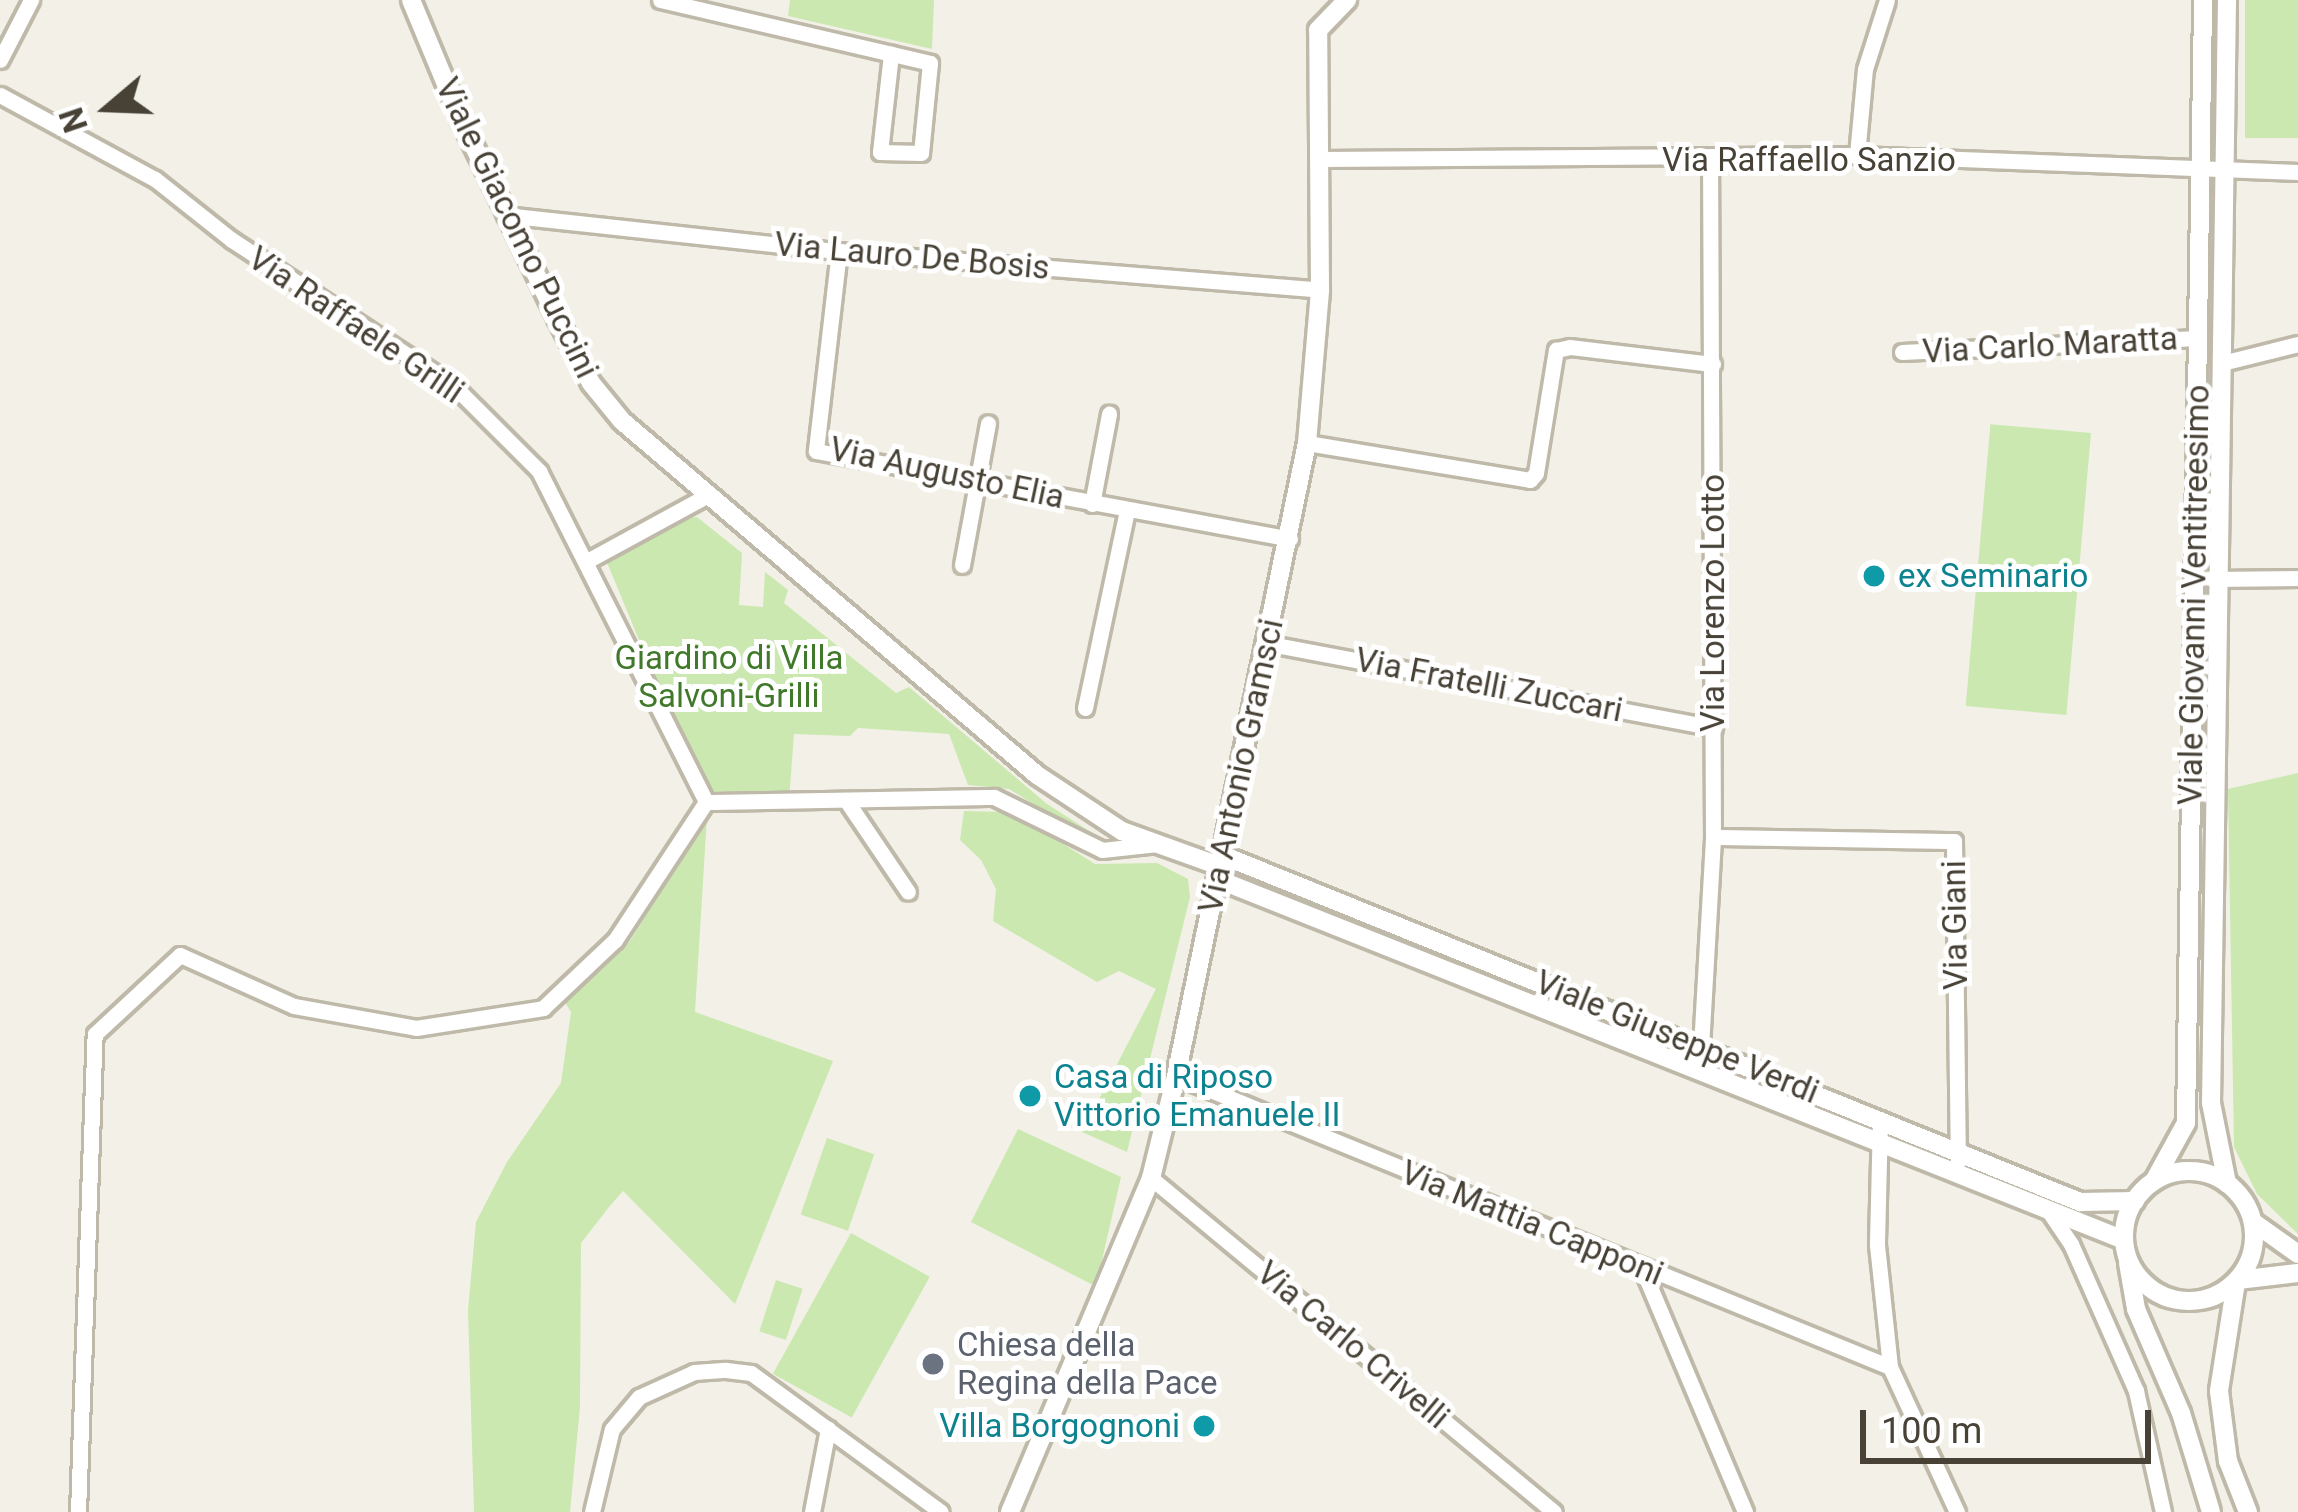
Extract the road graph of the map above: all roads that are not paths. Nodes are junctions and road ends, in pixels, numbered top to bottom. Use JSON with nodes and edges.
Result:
{"nodes":[{"id":1,"x":32,"y":0,"type":"edge"},
{"id":2,"x":411,"y":0,"type":"edge"},
{"id":3,"x":660,"y":0,"type":"edge"},
{"id":4,"x":1319,"y":0,"type":"edge"},
{"id":5,"x":1347,"y":0,"type":"edge"},
{"id":6,"x":1887,"y":0,"type":"edge"},
{"id":7,"x":2203,"y":0,"type":"edge"},
{"id":8,"x":2227,"y":0,"type":"edge"},
{"id":9,"x":1318,"y":30,"type":"junction"},
{"id":10,"x":891,"y":54,"type":"junction"},
{"id":11,"x":0,"y":60,"type":"edge"},
{"id":12,"x":0,"y":95,"type":"edge"},
{"id":13,"x":1858,"y":155,"type":"junction"},
{"id":14,"x":1321,"y":159,"type":"junction"},
{"id":15,"x":1710,"y":160,"type":"junction"},
{"id":16,"x":2200,"y":171,"type":"junction"},
{"id":17,"x":2224,"y":172,"type":"junction"},
{"id":18,"x":2298,"y":172,"type":"edge"},
{"id":19,"x":505,"y":215,"type":"junction"},
{"id":20,"x":839,"y":251,"type":"junction"},
{"id":21,"x":1320,"y":290,"type":"junction"},
{"id":22,"x":2198,"y":338,"type":"junction"},
{"id":23,"x":2298,"y":344,"type":"edge"},
{"id":24,"x":1902,"y":352,"type":"dead end"},
{"id":25,"x":2222,"y":363,"type":"junction"},
{"id":26,"x":1713,"y":364,"type":"junction"},
{"id":27,"x":1108,"y":414,"type":"dead end"},
{"id":28,"x":988,"y":422,"type":"dead end"},
{"id":29,"x":1307,"y":443,"type":"junction"},
{"id":30,"x":978,"y":483,"type":"junction"},
{"id":31,"x":706,"y":496,"type":"junction"},
{"id":32,"x":1092,"y":504,"type":"junction"},
{"id":33,"x":1127,"y":511,"type":"junction"},
{"id":34,"x":1290,"y":539,"type":"junction"},
{"id":35,"x":587,"y":561,"type":"junction"},
{"id":36,"x":962,"y":566,"type":"dead end"},
{"id":37,"x":2298,"y":578,"type":"edge"},
{"id":38,"x":2218,"y":579,"type":"junction"},
{"id":39,"x":1265,"y":643,"type":"junction"},
{"id":40,"x":1085,"y":708,"type":"dead end"},
{"id":41,"x":1714,"y":728,"type":"junction"},
{"id":42,"x":706,"y":802,"type":"junction"},
{"id":43,"x":848,"y":803,"type":"junction"},
{"id":44,"x":1713,"y":837,"type":"junction"},
{"id":45,"x":1160,"y":843,"type":"junction"},
{"id":46,"x":1220,"y":867,"type":"junction"},
{"id":47,"x":908,"y":892,"type":"dead end"},
{"id":48,"x":1701,"y":1047,"type":"junction"},
{"id":49,"x":1176,"y":1076,"type":"junction"},
{"id":50,"x":1880,"y":1119,"type":"junction"},
{"id":51,"x":1880,"y":1146,"type":"junction"},
{"id":52,"x":1957,"y":1149,"type":"junction"},
{"id":53,"x":1959,"y":1177,"type":"junction"},
{"id":54,"x":1151,"y":1178,"type":"junction"},
{"id":55,"x":2154,"y":1181,"type":"junction"},
{"id":56,"x":2227,"y":1183,"type":"junction"},
{"id":57,"x":2135,"y":1201,"type":"junction"},
{"id":58,"x":2046,"y":1208,"type":"junction"},
{"id":59,"x":2253,"y":1222,"type":"junction"},
{"id":60,"x":2126,"y":1249,"type":"junction"},
{"id":61,"x":2298,"y":1254,"type":"edge"},
{"id":62,"x":1642,"y":1268,"type":"junction"},
{"id":63,"x":2298,"y":1273,"type":"edge"},
{"id":64,"x":2237,"y":1281,"type":"junction"},
{"id":65,"x":1889,"y":1367,"type":"junction"},
{"id":66,"x":828,"y":1429,"type":"junction"},
{"id":67,"x":78,"y":1512,"type":"edge"},
{"id":68,"x":592,"y":1512,"type":"edge"},
{"id":69,"x":812,"y":1512,"type":"edge"},
{"id":70,"x":940,"y":1512,"type":"edge"},
{"id":71,"x":1010,"y":1512,"type":"edge"},
{"id":72,"x":1554,"y":1512,"type":"edge"},
{"id":73,"x":1745,"y":1512,"type":"edge"},
{"id":74,"x":1957,"y":1512,"type":"edge"},
{"id":75,"x":2163,"y":1512,"type":"edge"},
{"id":76,"x":2210,"y":1512,"type":"edge"},
{"id":77,"x":2248,"y":1512,"type":"edge"}],
"edges":[{"from":1,"to":11,"type":"street"},
{"from":2,"to":19,"type":"street","name":"Viale Giacomo Puccini"},
{"from":3,"to":10,"type":"street"},
{"from":4,"to":9,"type":"street","name":"Via Antonio Gramsci"},
{"from":5,"to":9,"type":"street"},
{"from":6,"to":13,"type":"street"},
{"from":7,"to":16,"type":"street","name":"Viale Giovanni Ventitreesimo"},
{"from":8,"to":17,"type":"street","name":"Viale Giovanni Ventitreesimo"},
{"from":9,"to":14,"type":"street","name":"Via Antonio Gramsci"},
{"from":10,"to":10,"type":"street"},
{"from":12,"to":35,"type":"street","name":"Via Raffaele Grilli"},
{"from":13,"to":15,"type":"street","name":"Via Raffaello Sanzio"},
{"from":13,"to":16,"type":"street","name":"Via Raffaello Sanzio"},
{"from":14,"to":15,"type":"street","name":"Via Raffaello Sanzio"},
{"from":14,"to":21,"type":"street","name":"Via Antonio Gramsci"},
{"from":15,"to":26,"type":"street","name":"Via Lorenzo Lotto"},
{"from":16,"to":17,"type":"street","name":"Via Raffaello Sanzio"},
{"from":16,"to":22,"type":"street","name":"Viale Giovanni Ventitreesimo"},
{"from":17,"to":18,"type":"street","name":"Via Raffaello Sanzio"},
{"from":17,"to":25,"type":"street","name":"Viale Giovanni Ventitreesimo"},
{"from":19,"to":20,"type":"street","name":"Via Lauro De Bosis"},
{"from":19,"to":31,"type":"street","name":"Viale Giacomo Puccini"},
{"from":20,"to":21,"type":"street","name":"Via Lauro De Bosis"},
{"from":20,"to":30,"type":"street","name":"Via Augusto Elia"},
{"from":21,"to":29,"type":"street","name":"Via Antonio Gramsci"},
{"from":22,"to":24,"type":"street","name":"Via Carlo Maratta"},
{"from":22,"to":55,"type":"street","name":"Viale Giovanni Ventitreesimo"},
{"from":23,"to":25,"type":"street"},
{"from":25,"to":38,"type":"street","name":"Viale Giovanni Ventitreesimo"},
{"from":26,"to":29,"type":"street"},
{"from":26,"to":41,"type":"street","name":"Via Lorenzo Lotto"},
{"from":27,"to":32,"type":"street"},
{"from":28,"to":30,"type":"street"},
{"from":29,"to":34,"type":"street","name":"Via Antonio Gramsci"},
{"from":30,"to":32,"type":"street","name":"Via Augusto Elia"},
{"from":30,"to":36,"type":"street"},
{"from":31,"to":35,"type":"street"},
{"from":31,"to":45,"type":"street","name":"Viale Giacomo Puccini"},
{"from":32,"to":33,"type":"street","name":"Via Augusto Elia"},
{"from":33,"to":34,"type":"street","name":"Via Augusto Elia"},
{"from":33,"to":40,"type":"street"},
{"from":34,"to":39,"type":"street","name":"Via Antonio Gramsci"},
{"from":35,"to":42,"type":"street","name":"Via Raffaele Grilli"},
{"from":37,"to":38,"type":"street"},
{"from":38,"to":56,"type":"street","name":"Viale Giovanni Ventitreesimo"},
{"from":39,"to":41,"type":"street","name":"Via Fratelli Zuccari"},
{"from":39,"to":46,"type":"street","name":"Via Antonio Gramsci"},
{"from":41,"to":44,"type":"street","name":"Via Lorenzo Lotto"},
{"from":42,"to":43,"type":"street"},
{"from":42,"to":67,"type":"street"},
{"from":43,"to":45,"type":"street"},
{"from":43,"to":47,"type":"street"},
{"from":44,"to":48,"type":"street","name":"Via Lorenzo Lotto"},
{"from":44,"to":52,"type":"street","name":"Via Giani"},
{"from":45,"to":46,"type":"street","name":"Viale Giacomo Puccini"},
{"from":46,"to":48,"type":"street","name":"Viale Giuseppe Verdi"},
{"from":46,"to":49,"type":"street","name":"Via Antonio Gramsci"},
{"from":46,"to":51,"type":"street","name":"Viale Giuseppe Verdi"},
{"from":48,"to":50,"type":"street","name":"Viale Giuseppe Verdi"},
{"from":49,"to":54,"type":"street","name":"Via Antonio Gramsci"},
{"from":49,"to":62,"type":"street","name":"Via Mattia Capponi"},
{"from":50,"to":51,"type":"street"},
{"from":50,"to":52,"type":"street","name":"Viale Giuseppe Verdi"},
{"from":51,"to":53,"type":"street","name":"Viale Giuseppe Verdi"},
{"from":51,"to":65,"type":"street"},
{"from":52,"to":53,"type":"street","name":"Via Giani"},
{"from":52,"to":57,"type":"street","name":"Viale Giuseppe Verdi"},
{"from":53,"to":58,"type":"street","name":"Viale Giuseppe Verdi"},
{"from":54,"to":71,"type":"street","name":"Via Antonio Gramsci"},
{"from":54,"to":72,"type":"street","name":"Via Carlo Crivelli"},
{"from":55,"to":56,"type":"street"},
{"from":55,"to":57,"type":"street"},
{"from":56,"to":59,"type":"street"},
{"from":57,"to":60,"type":"street"},
{"from":58,"to":60,"type":"street","name":"Viale Giuseppe Verdi"},
{"from":58,"to":75,"type":"street"},
{"from":59,"to":61,"type":"street"},
{"from":59,"to":64,"type":"street"},
{"from":60,"to":64,"type":"street","name":"Viale Giuseppe Verdi"},
{"from":60,"to":76,"type":"street"},
{"from":62,"to":65,"type":"street","name":"Via Mattia Capponi"},
{"from":62,"to":73,"type":"street"},
{"from":63,"to":64,"type":"street","name":"Viale Giuseppe Verdi"},
{"from":64,"to":77,"type":"street"},
{"from":65,"to":74,"type":"street"},
{"from":66,"to":68,"type":"street"},
{"from":66,"to":69,"type":"street"},
{"from":66,"to":70,"type":"street"}]}
